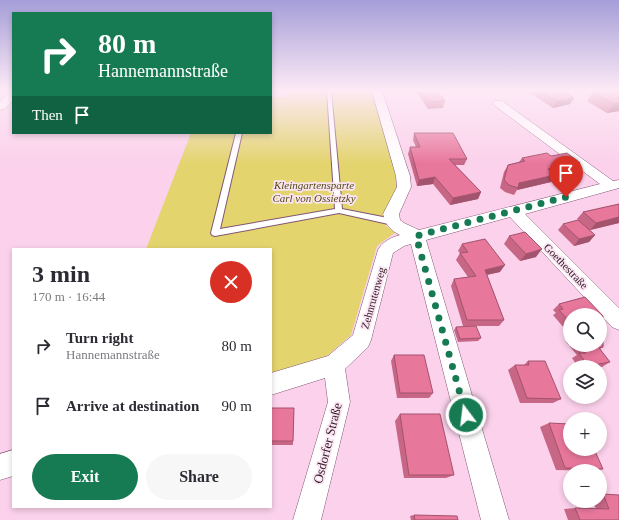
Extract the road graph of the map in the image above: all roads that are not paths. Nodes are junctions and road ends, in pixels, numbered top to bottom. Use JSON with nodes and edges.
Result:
{"nodes":[{"id":1,"x":331,"y":115,"type":"edge"},
{"id":2,"x":385,"y":115,"type":"edge"},
{"id":3,"x":516,"y":115,"type":"edge"},
{"id":4,"x":238,"y":134,"type":"edge"},
{"id":5,"x":615,"y":185,"type":"edge"},
{"id":6,"x":513,"y":211,"type":"junction"},
{"id":7,"x":339,"y":212,"type":"junction"},
{"id":8,"x":393,"y":222,"type":"junction"},
{"id":9,"x":416,"y":236,"type":"junction"},
{"id":10,"x":619,"y":321,"type":"edge"},
{"id":11,"x":334,"y":365,"type":"junction"},
{"id":12,"x":272,"y":384,"type":"edge"},
{"id":13,"x":12,"y":463,"type":"edge"},
{"id":14,"x":0,"y":467,"type":"edge"},
{"id":15,"x":307,"y":520,"type":"edge"},
{"id":16,"x":495,"y":520,"type":"edge"}],
"edges":[{"from":1,"to":7,"type":"lane"},
{"from":2,"to":8,"type":"street"},
{"from":3,"to":5,"type":"street"},
{"from":4,"to":7,"type":"lane"},
{"from":5,"to":6,"type":"street"},
{"from":6,"to":9,"type":"street"},
{"from":6,"to":10,"type":"street","name":"Goethestraße"},
{"from":7,"to":8,"type":"lane"},
{"from":8,"to":9,"type":"street"},
{"from":9,"to":11,"type":"street","name":"Zehnrutenweg"},
{"from":9,"to":16,"type":"street"},
{"from":11,"to":12,"type":"street","name":"Zehnrutenweg"},
{"from":11,"to":15,"type":"street","name":"Osdorfer Straße"},
{"from":13,"to":14,"type":"street"}]}
